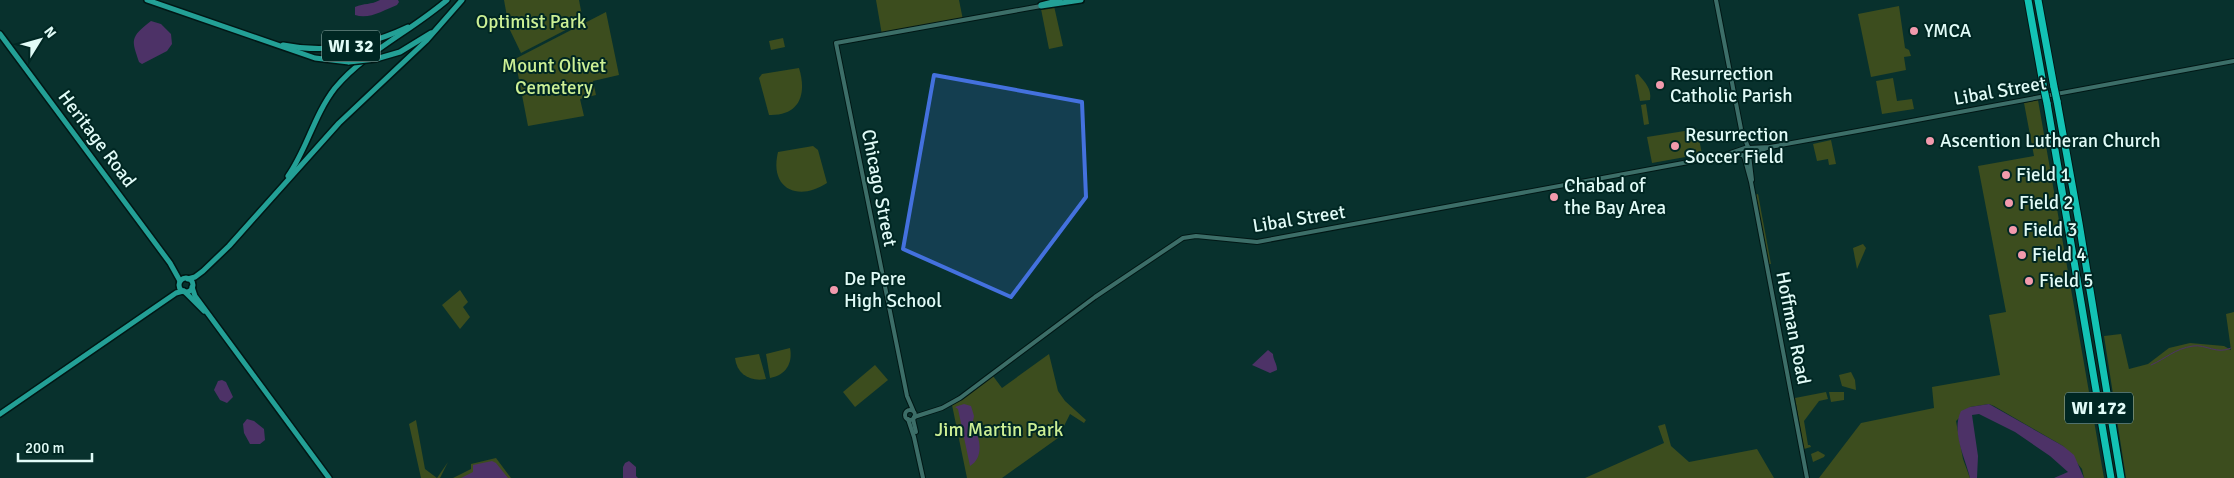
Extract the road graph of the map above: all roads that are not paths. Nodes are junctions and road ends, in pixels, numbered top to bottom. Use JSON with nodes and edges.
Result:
{"nodes":[{"id":1,"x":147,"y":0,"type":"edge"},
{"id":2,"x":447,"y":0,"type":"edge"},
{"id":3,"x":462,"y":0,"type":"edge"},
{"id":4,"x":1060,"y":0,"type":"edge"},
{"id":5,"x":1081,"y":0,"type":"edge"},
{"id":6,"x":1716,"y":0,"type":"edge"},
{"id":7,"x":2026,"y":0,"type":"edge"},
{"id":8,"x":2038,"y":0,"type":"edge"},
{"id":9,"x":1039,"y":2,"type":"edge"},
{"id":10,"x":426,"y":17,"type":"junction"},
{"id":11,"x":447,"y":17,"type":"junction"},
{"id":12,"x":0,"y":34,"type":"edge"},
{"id":13,"x":270,"y":42,"type":"junction"},
{"id":14,"x":2234,"y":62,"type":"edge"},
{"id":15,"x":1742,"y":129,"type":"junction"},
{"id":16,"x":1770,"y":147,"type":"junction"},
{"id":17,"x":1749,"y":148,"type":"junction"},
{"id":18,"x":1745,"y":153,"type":"junction"},
{"id":19,"x":281,"y":188,"type":"junction"},
{"id":20,"x":170,"y":263,"type":"junction"},
{"id":21,"x":203,"y":271,"type":"junction"},
{"id":22,"x":188,"y":279,"type":"junction"},
{"id":23,"x":180,"y":282,"type":"junction"},
{"id":24,"x":192,"y":286,"type":"junction"},
{"id":25,"x":184,"y":291,"type":"junction"},
{"id":26,"x":163,"y":302,"type":"junction"},
{"id":27,"x":208,"y":315,"type":"junction"},
{"id":28,"x":907,"y":396,"type":"junction"},
{"id":29,"x":913,"y":411,"type":"junction"},
{"id":30,"x":930,"y":411,"type":"junction"},
{"id":31,"x":906,"y":412,"type":"junction"},
{"id":32,"x":0,"y":414,"type":"edge"},
{"id":33,"x":912,"y":418,"type":"junction"},
{"id":34,"x":329,"y":478,"type":"edge"},
{"id":35,"x":922,"y":478,"type":"edge"},
{"id":36,"x":1807,"y":478,"type":"edge"},
{"id":37,"x":2111,"y":478,"type":"edge"},
{"id":38,"x":2120,"y":478,"type":"edge"}],
"edges":[{"from":1,"to":13,"type":"main road","number":"WI 32"},
{"from":2,"to":10,"type":"main road","number":"WI 32"},
{"from":3,"to":11,"type":"main road","number":"WI 32"},
{"from":4,"to":9,"type":"main road"},
{"from":5,"to":9,"type":"main road"},
{"from":6,"to":15,"type":"street","name":"Hoffman Road"},
{"from":7,"to":37,"type":"highway","number":"WI 172","bridge":true},
{"from":8,"to":38,"type":"highway","number":"WI 172","bridge":true},
{"from":9,"to":28,"type":"street","name":"Chicago Street"},
{"from":10,"to":13,"type":"main road","number":"WI 32"},
{"from":10,"to":19,"type":"main road"},
{"from":11,"to":13,"type":"main road","number":"WI 32","bridge":true},
{"from":11,"to":19,"type":"main road"},
{"from":12,"to":20,"type":"main road","name":"Heritage Road"},
{"from":14,"to":16,"type":"street","name":"Libal Street"},
{"from":15,"to":17,"type":"street","name":"Hoffman Road"},
{"from":15,"to":18,"type":"street","name":"Hoffman Road"},
{"from":16,"to":17,"type":"street","name":"Libal Street"},
{"from":16,"to":18,"type":"street","name":"Libal Street"},
{"from":17,"to":18,"type":"street","name":"Hoffman Road"},
{"from":18,"to":30,"type":"street","name":"Libal Street"},
{"from":18,"to":36,"type":"street","name":"Hoffman Road"},
{"from":19,"to":21,"type":"main road"},
{"from":20,"to":22,"type":"main road","name":"Heritage Road"},
{"from":20,"to":23,"type":"main road","name":"Heritage Road"},
{"from":21,"to":22,"type":"main road"},
{"from":21,"to":24,"type":"main road"},
{"from":22,"to":23,"type":"main road"},
{"from":22,"to":24,"type":"main road"},
{"from":23,"to":25,"type":"main road"},
{"from":23,"to":26,"type":"main road"},
{"from":24,"to":25,"type":"main road"},
{"from":24,"to":27,"type":"main road"},
{"from":25,"to":26,"type":"main road"},
{"from":25,"to":27,"type":"main road"},
{"from":26,"to":32,"type":"main road"},
{"from":27,"to":34,"type":"main road"},
{"from":28,"to":29,"type":"street","name":"Chicago Street"},
{"from":28,"to":31,"type":"street","name":"Chicago Street"},
{"from":29,"to":30,"type":"street","name":"Libal Street"},
{"from":29,"to":31,"type":"street","name":"Libal Street"},
{"from":29,"to":33,"type":"street"},
{"from":30,"to":33,"type":"street","name":"Libal Street"},
{"from":31,"to":33,"type":"street","name":"Chicago Street"},
{"from":33,"to":35,"type":"street","name":"Chicago Street"}]}
